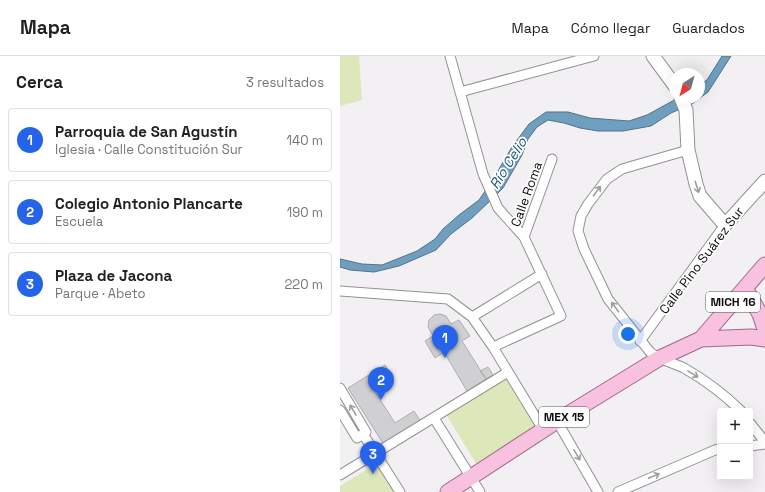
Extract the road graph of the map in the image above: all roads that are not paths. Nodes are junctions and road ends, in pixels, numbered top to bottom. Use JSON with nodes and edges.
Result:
{"nodes":[{"id":1,"x":450,"y":56,"type":"edge"},
{"id":2,"x":594,"y":56,"type":"edge"},
{"id":3,"x":653,"y":56,"type":"edge"},
{"id":4,"x":669,"y":78,"type":"edge"},
{"id":5,"x":460,"y":92,"type":"junction"},
{"id":6,"x":684,"y":104,"type":"edge"},
{"id":7,"x":688,"y":150,"type":"junction"},
{"id":8,"x":552,"y":159,"type":"dead end"},
{"id":9,"x":765,"y":181,"type":"edge"},
{"id":10,"x":725,"y":225,"type":"junction"},
{"id":11,"x":524,"y":237,"type":"junction"},
{"id":12,"x":765,"y":265,"type":"edge"},
{"id":13,"x":542,"y":274,"type":"junction"},
{"id":14,"x":745,"y":288,"type":"junction"},
{"id":15,"x":340,"y":291,"type":"edge"},
{"id":16,"x":472,"y":318,"type":"junction"},
{"id":17,"x":765,"y":329,"type":"edge"},
{"id":18,"x":701,"y":339,"type":"junction"},
{"id":19,"x":765,"y":339,"type":"edge"},
{"id":20,"x":640,"y":341,"type":"junction"},
{"id":21,"x":492,"y":347,"type":"junction"},
{"id":22,"x":658,"y":359,"type":"junction"},
{"id":23,"x":508,"y":372,"type":"junction"},
{"id":24,"x":340,"y":388,"type":"edge"},
{"id":25,"x":738,"y":408,"type":"edge"},
{"id":26,"x":340,"y":410,"type":"edge"},
{"id":27,"x":434,"y":418,"type":"junction"},
{"id":28,"x":557,"y":421,"type":"junction"},
{"id":29,"x":753,"y":426,"type":"edge"},
{"id":30,"x":544,"y":431,"type":"junction"},
{"id":31,"x":362,"y":435,"type":"junction"},
{"id":32,"x":765,"y":443,"type":"edge"},
{"id":33,"x":753,"y":445,"type":"edge"},
{"id":34,"x":717,"y":450,"type":"edge"},
{"id":35,"x":375,"y":453,"type":"junction"},
{"id":36,"x":340,"y":475,"type":"edge"},
{"id":37,"x":471,"y":478,"type":"junction"},
{"id":38,"x":400,"y":492,"type":"edge"},
{"id":39,"x":448,"y":492,"type":"edge"},
{"id":40,"x":480,"y":492,"type":"edge"},
{"id":41,"x":598,"y":492,"type":"edge"},
{"id":42,"x":618,"y":492,"type":"edge"}],
"edges":[{"from":1,"to":5,"type":"street"},
{"from":2,"to":5,"type":"street"},
{"from":3,"to":4,"type":"street"},
{"from":5,"to":11,"type":"street"},
{"from":6,"to":7,"type":"street"},
{"from":7,"to":10,"type":"street","one_way":true},
{"from":20,"to":7,"type":"street","one_way":true},
{"from":8,"to":11,"type":"street","name":"Calle Roma"},
{"from":9,"to":10,"type":"street","name":"Calle Pino Suárez Sur"},
{"from":10,"to":20,"type":"street","name":"Calle Pino Suárez Sur"},
{"from":11,"to":13,"type":"street"},
{"from":12,"to":14,"type":"main road","number":"MICH 16"},
{"from":13,"to":16,"type":"street"},
{"from":13,"to":21,"type":"street"},
{"from":14,"to":17,"type":"main road"},
{"from":14,"to":18,"type":"main road","number":"MICH 16"},
{"from":15,"to":16,"type":"street"},
{"from":16,"to":21,"type":"street"},
{"from":18,"to":19,"type":"main road","number":"MEX 15"},
{"from":18,"to":22,"type":"main road","number":"MEX 15"},
{"from":20,"to":22,"type":"street"},
{"from":21,"to":23,"type":"street"},
{"from":22,"to":25,"type":"street","one_way":true},
{"from":22,"to":28,"type":"main road","number":"MEX 15"},
{"from":23,"to":27,"type":"street"},
{"from":23,"to":30,"type":"street"},
{"from":31,"to":24,"type":"street","one_way":true},
{"from":26,"to":31,"type":"street"},
{"from":27,"to":35,"type":"street"},
{"from":27,"to":37,"type":"street"},
{"from":28,"to":30,"type":"main road","number":"MEX 15"},
{"from":28,"to":41,"type":"street","one_way":true},
{"from":29,"to":32,"type":"street"},
{"from":30,"to":37,"type":"main road","number":"MEX 15"},
{"from":31,"to":35,"type":"street"},
{"from":32,"to":33,"type":"street"},
{"from":42,"to":34,"type":"street","one_way":true},
{"from":35,"to":36,"type":"street"},
{"from":35,"to":38,"type":"street"},
{"from":37,"to":39,"type":"main road","number":"MEX 15"},
{"from":37,"to":40,"type":"street"}]}
